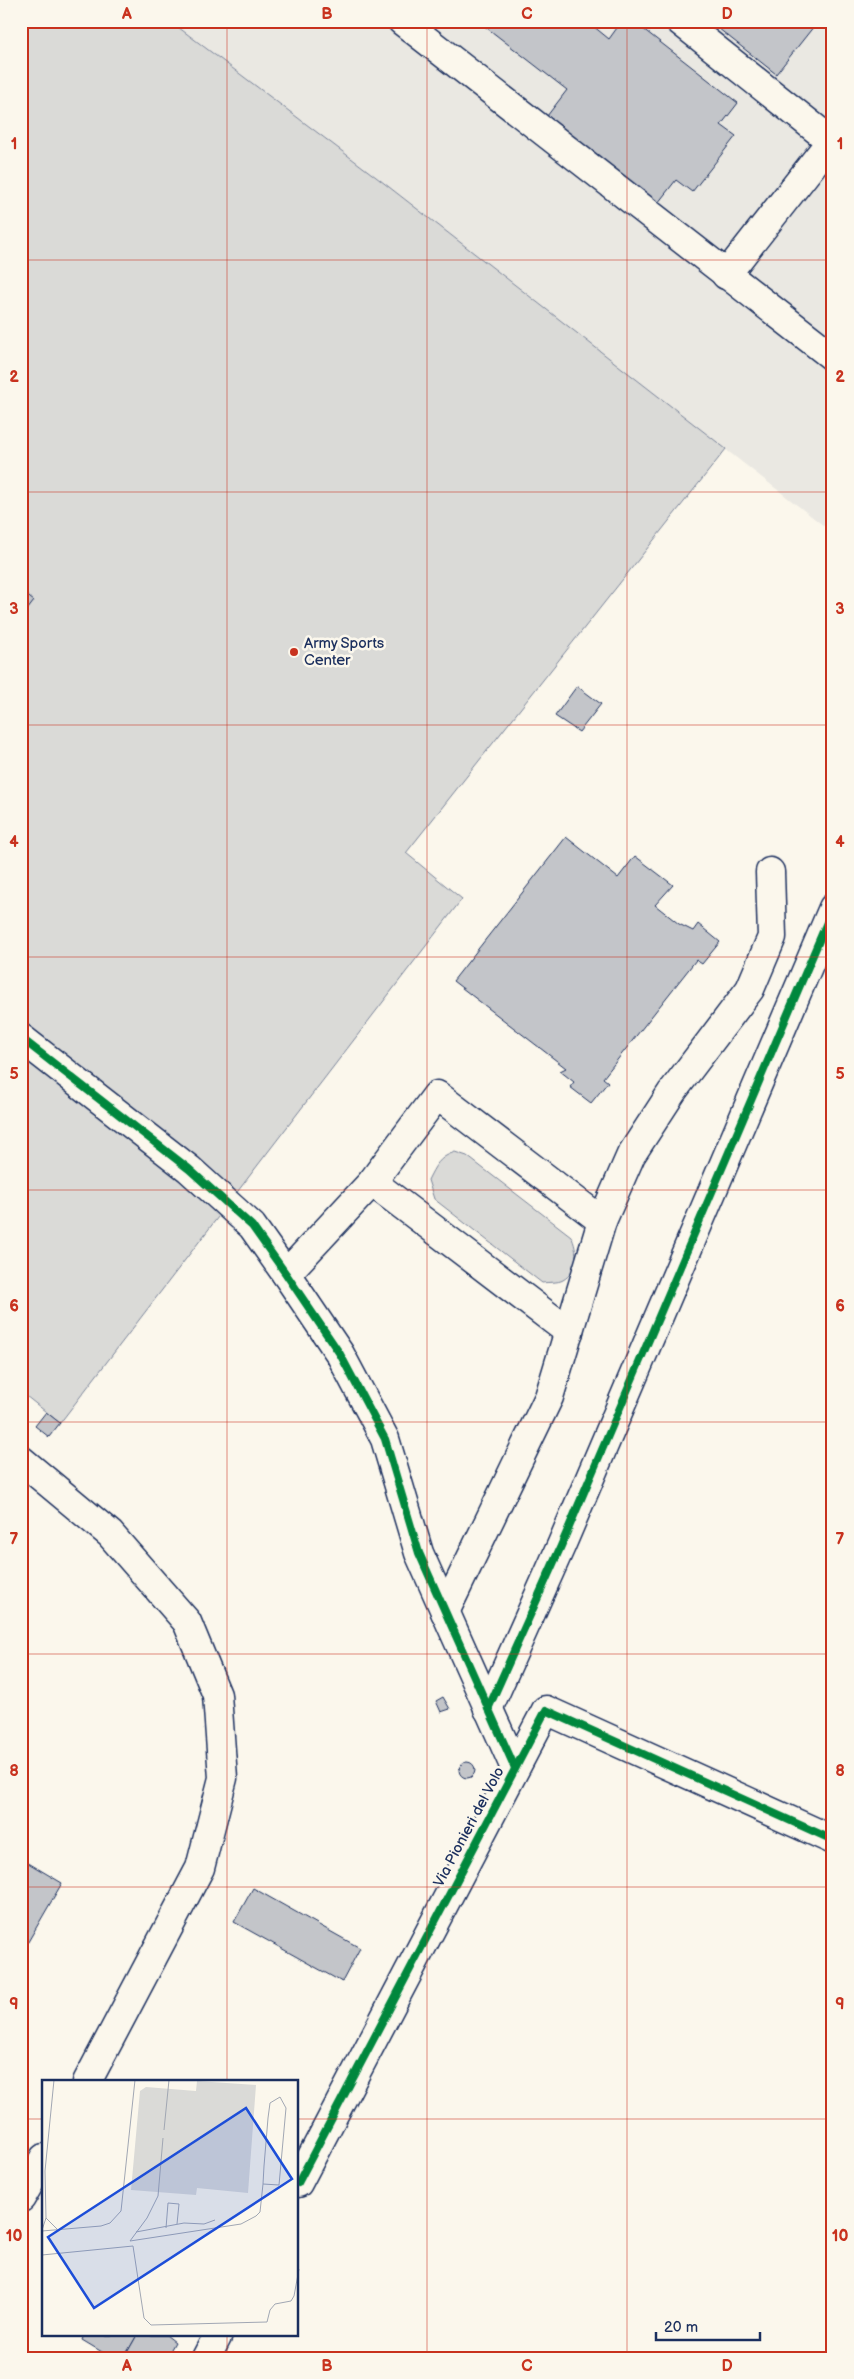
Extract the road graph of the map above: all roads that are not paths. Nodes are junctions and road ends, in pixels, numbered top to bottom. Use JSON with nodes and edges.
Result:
{"nodes":[{"id":1,"x":402,"y":21,"type":"edge"},
{"id":2,"x":680,"y":21,"type":"edge"},
{"id":3,"x":726,"y":275,"type":"junction"},
{"id":4,"x":833,"y":357,"type":"edge"},
{"id":5,"x":770,"y":872,"type":"dead end"},
{"id":6,"x":833,"y":908,"type":"edge"},
{"id":7,"x":21,"y":1038,"type":"edge"},
{"id":8,"x":372,"y":1182,"type":"junction"},
{"id":9,"x":602,"y":1220,"type":"junction"},
{"id":10,"x":286,"y":1274,"type":"junction"},
{"id":11,"x":569,"y":1332,"type":"junction"},
{"id":12,"x":21,"y":1460,"type":"edge"},
{"id":13,"x":445,"y":1612,"type":"junction"},
{"id":14,"x":488,"y":1708,"type":"junction"},
{"id":15,"x":515,"y":1768,"type":"junction"},
{"id":16,"x":833,"y":1840,"type":"edge"},
{"id":17,"x":87,"y":2080,"type":"edge"},
{"id":18,"x":42,"y":2161,"type":"edge"},
{"id":19,"x":299,"y":2181,"type":"edge"},
{"id":20,"x":21,"y":2198,"type":"edge"},
{"id":21,"x":217,"y":2336,"type":"edge"},
{"id":22,"x":206,"y":2358,"type":"edge"}],
"edges":[{"from":1,"to":3,"type":"street"},
{"from":2,"to":3,"type":"street"},
{"from":3,"to":4,"type":"street"},
{"from":5,"to":9,"type":"street"},
{"from":6,"to":14,"type":"street"},
{"from":7,"to":10,"type":"street"},
{"from":8,"to":9,"type":"street"},
{"from":8,"to":10,"type":"street"},
{"from":8,"to":11,"type":"street"},
{"from":9,"to":11,"type":"street"},
{"from":10,"to":13,"type":"street"},
{"from":11,"to":13,"type":"street"},
{"from":12,"to":17,"type":"street"},
{"from":13,"to":14,"type":"street"},
{"from":14,"to":15,"type":"street"},
{"from":15,"to":16,"type":"street","name":"Via Pionieri del Volo"},
{"from":15,"to":19,"type":"street","name":"Via Pionieri del Volo"},
{"from":18,"to":20,"type":"street"},
{"from":21,"to":22,"type":"street"}]}
